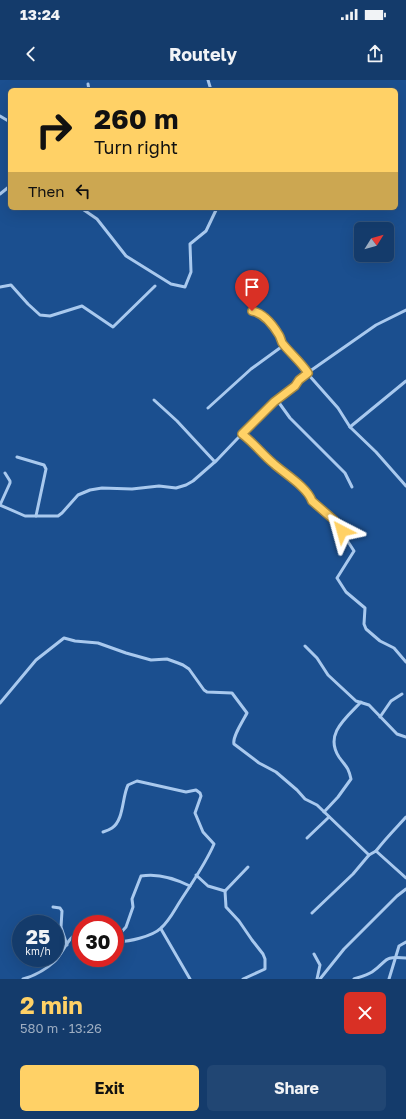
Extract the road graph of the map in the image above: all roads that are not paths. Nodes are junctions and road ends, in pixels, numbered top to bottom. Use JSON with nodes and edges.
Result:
{"nodes":[{"id":1,"x":88,"y":84,"type":"dead end"},
{"id":2,"x":89,"y":88,"type":"edge"},
{"id":3,"x":8,"y":188,"type":"edge"},
{"id":4,"x":0,"y":194,"type":"edge"},
{"id":5,"x":84,"y":210,"type":"edge"},
{"id":6,"x":216,"y":210,"type":"edge"},
{"id":7,"x":155,"y":286,"type":"dead end"},
{"id":8,"x":0,"y":287,"type":"edge"},
{"id":9,"x":406,"y":310,"type":"edge"},
{"id":10,"x":252,"y":311,"type":"dead end"},
{"id":11,"x":284,"y":345,"type":"junction"},
{"id":12,"x":308,"y":373,"type":"junction"},
{"id":13,"x":406,"y":382,"type":"edge"},
{"id":14,"x":154,"y":400,"type":"dead end"},
{"id":15,"x":277,"y":400,"type":"junction"},
{"id":16,"x":208,"y":408,"type":"dead end"},
{"id":17,"x":350,"y":427,"type":"junction"},
{"id":18,"x":242,"y":434,"type":"junction"},
{"id":19,"x":17,"y":456,"type":"dead end"},
{"id":20,"x":215,"y":462,"type":"junction"},
{"id":21,"x":5,"y":473,"type":"dead end"},
{"id":22,"x":406,"y":486,"type":"edge"},
{"id":23,"x":352,"y":487,"type":"dead end"},
{"id":24,"x":0,"y":505,"type":"edge"},
{"id":25,"x":36,"y":516,"type":"junction"},
{"id":26,"x":305,"y":646,"type":"dead end"},
{"id":27,"x":406,"y":662,"type":"edge"},
{"id":28,"x":402,"y":694,"type":"dead end"},
{"id":29,"x":361,"y":702,"type":"junction"},
{"id":30,"x":0,"y":703,"type":"edge"},
{"id":31,"x":380,"y":717,"type":"junction"},
{"id":32,"x":406,"y":737,"type":"edge"},
{"id":33,"x":324,"y":812,"type":"junction"},
{"id":34,"x":329,"y":816,"type":"junction"},
{"id":35,"x":406,"y":817,"type":"edge"},
{"id":36,"x":103,"y":832,"type":"dead end"},
{"id":37,"x":307,"y":838,"type":"dead end"},
{"id":38,"x":376,"y":851,"type":"junction"},
{"id":39,"x":369,"y":855,"type":"junction"},
{"id":40,"x":248,"y":867,"type":"dead end"},
{"id":41,"x":196,"y":875,"type":"junction"},
{"id":42,"x":406,"y":878,"type":"edge"},
{"id":43,"x":190,"y":886,"type":"junction"},
{"id":44,"x":406,"y":889,"type":"edge"},
{"id":45,"x":225,"y":891,"type":"junction"},
{"id":46,"x":53,"y":907,"type":"dead end"},
{"id":47,"x":312,"y":913,"type":"dead end"},
{"id":48,"x":124,"y":929,"type":"edge"},
{"id":49,"x":161,"y":929,"type":"junction"},
{"id":50,"x":72,"y":936,"type":"edge"},
{"id":51,"x":124,"y":940,"type":"edge"},
{"id":52,"x":406,"y":942,"type":"edge"},
{"id":53,"x":67,"y":945,"type":"junction"},
{"id":54,"x":314,"y":954,"type":"dead end"},
{"id":55,"x":396,"y":957,"type":"junction"},
{"id":56,"x":406,"y":958,"type":"edge"},
{"id":57,"x":23,"y":979,"type":"edge"},
{"id":58,"x":190,"y":979,"type":"edge"},
{"id":59,"x":243,"y":979,"type":"edge"},
{"id":60,"x":317,"y":979,"type":"edge"},
{"id":61,"x":320,"y":979,"type":"edge"},
{"id":62,"x":354,"y":979,"type":"edge"},
{"id":63,"x":389,"y":979,"type":"edge"}],
"edges":[{"from":1,"to":2,"type":"street"},
{"from":3,"to":4,"type":"street"},
{"from":5,"to":6,"type":"street"},
{"from":7,"to":8,"type":"street"},
{"from":9,"to":12,"type":"street"},
{"from":10,"to":11,"type":"street"},
{"from":11,"to":12,"type":"street"},
{"from":11,"to":16,"type":"street"},
{"from":12,"to":15,"type":"street"},
{"from":12,"to":17,"type":"street"},
{"from":13,"to":17,"type":"street"},
{"from":14,"to":20,"type":"street"},
{"from":15,"to":18,"type":"street"},
{"from":15,"to":23,"type":"street"},
{"from":17,"to":22,"type":"street"},
{"from":18,"to":20,"type":"street"},
{"from":18,"to":27,"type":"street"},
{"from":19,"to":25,"type":"street"},
{"from":20,"to":25,"type":"street"},
{"from":21,"to":24,"type":"street"},
{"from":24,"to":25,"type":"street"},
{"from":26,"to":29,"type":"street"},
{"from":28,"to":31,"type":"street"},
{"from":29,"to":31,"type":"street"},
{"from":29,"to":33,"type":"street"},
{"from":30,"to":33,"type":"street"},
{"from":31,"to":32,"type":"street"},
{"from":33,"to":34,"type":"street"},
{"from":34,"to":37,"type":"street"},
{"from":34,"to":39,"type":"street"},
{"from":35,"to":38,"type":"street"},
{"from":36,"to":41,"type":"street"},
{"from":38,"to":39,"type":"street"},
{"from":38,"to":42,"type":"street"},
{"from":39,"to":47,"type":"street"},
{"from":40,"to":45,"type":"street"},
{"from":41,"to":43,"type":"street"},
{"from":41,"to":45,"type":"street"},
{"from":43,"to":48,"type":"street"},
{"from":43,"to":49,"type":"street"},
{"from":44,"to":61,"type":"street"},
{"from":45,"to":59,"type":"street"},
{"from":46,"to":53,"type":"street"},
{"from":49,"to":51,"type":"street"},
{"from":49,"to":58,"type":"street"},
{"from":50,"to":53,"type":"street"},
{"from":52,"to":55,"type":"street"},
{"from":53,"to":57,"type":"street"},
{"from":54,"to":60,"type":"street"},
{"from":55,"to":56,"type":"street"},
{"from":55,"to":62,"type":"street"},
{"from":55,"to":63,"type":"street"}]}
